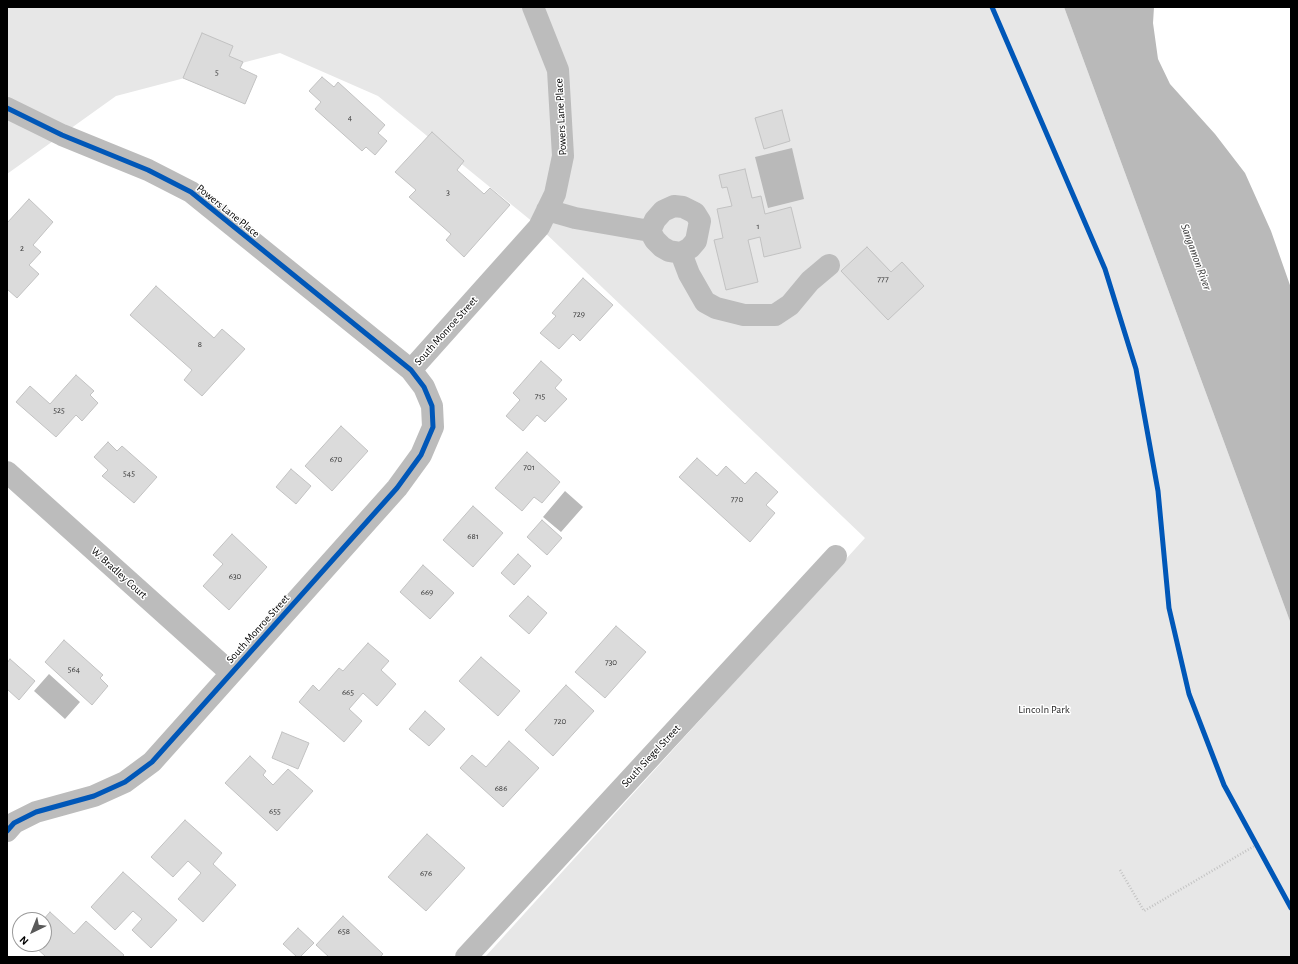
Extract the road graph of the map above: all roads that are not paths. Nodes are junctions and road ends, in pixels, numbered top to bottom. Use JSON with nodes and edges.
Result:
{"nodes":[{"id":1,"x":533,"y":7,"type":"edge"},
{"id":2,"x":7,"y":108,"type":"edge"},
{"id":3,"x":543,"y":218,"type":"junction"},
{"id":4,"x":650,"y":231,"type":"junction"},
{"id":5,"x":681,"y":253,"type":"junction"},
{"id":6,"x":829,"y":265,"type":"dead end"},
{"id":7,"x":411,"y":370,"type":"junction"},
{"id":8,"x":7,"y":472,"type":"edge"},
{"id":9,"x":836,"y":556,"type":"dead end"},
{"id":10,"x":231,"y":673,"type":"junction"},
{"id":11,"x":7,"y":831,"type":"edge"},
{"id":12,"x":466,"y":957,"type":"edge"}],
"edges":[{"from":1,"to":3,"type":"street","name":"Powers Lane Place"},
{"from":2,"to":7,"type":"street","name":"Powers Lane Place"},
{"from":3,"to":4,"type":"street"},
{"from":3,"to":7,"type":"street","name":"South Monroe Street"},
{"from":4,"to":5,"type":"street"},
{"from":4,"to":5,"type":"street"},
{"from":5,"to":6,"type":"street"},
{"from":7,"to":10,"type":"street","name":"South Monroe Street"},
{"from":8,"to":10,"type":"street","name":"W. Bradley Court"},
{"from":9,"to":12,"type":"street","name":"South Siegel Street"},
{"from":10,"to":11,"type":"street","name":"South Monroe Street"}]}
